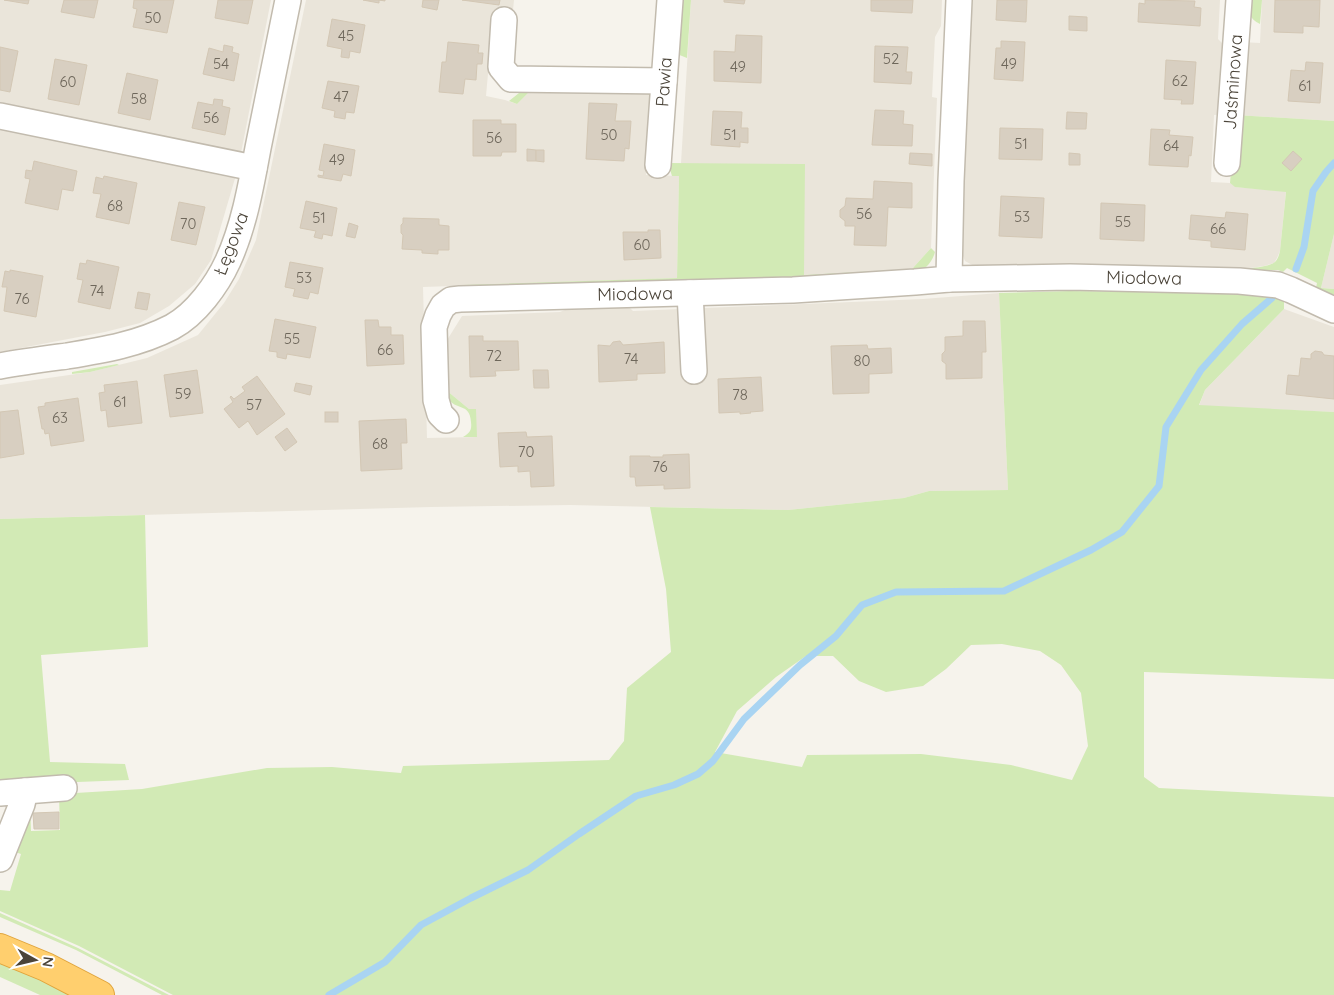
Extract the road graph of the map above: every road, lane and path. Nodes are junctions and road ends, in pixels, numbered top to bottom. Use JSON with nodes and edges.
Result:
{"nodes":[{"id":1,"x":288,"y":0,"type":"edge"},
{"id":2,"x":670,"y":0,"type":"edge"},
{"id":3,"x":959,"y":0,"type":"edge"},
{"id":4,"x":1239,"y":0,"type":"edge"},
{"id":5,"x":504,"y":20,"type":"dead end"},
{"id":6,"x":664,"y":81,"type":"junction"},
{"id":7,"x":0,"y":116,"type":"edge"},
{"id":8,"x":1227,"y":163,"type":"dead end"},
{"id":9,"x":658,"y":165,"type":"dead end"},
{"id":10,"x":254,"y":168,"type":"junction"},
{"id":11,"x":948,"y":279,"type":"junction"},
{"id":12,"x":690,"y":293,"type":"junction"},
{"id":13,"x":1334,"y":310,"type":"edge"},
{"id":14,"x":0,"y":366,"type":"edge"},
{"id":15,"x":694,"y":371,"type":"dead end"},
{"id":16,"x":446,"y":420,"type":"dead end"},
{"id":17,"x":64,"y":788,"type":"dead end"},
{"id":18,"x":25,"y":791,"type":"junction"},
{"id":19,"x":0,"y":792,"type":"edge"},
{"id":20,"x":0,"y":859,"type":"edge"},
{"id":21,"x":0,"y":948,"type":"edge"},
{"id":22,"x":100,"y":995,"type":"edge"}],
"edges":[{"from":1,"to":10,"type":"street","name":"Łęgowa"},
{"from":2,"to":6,"type":"street","name":"Pawia"},
{"from":3,"to":11,"type":"street"},
{"from":4,"to":8,"type":"street","name":"Jaśminowa"},
{"from":5,"to":6,"type":"street"},
{"from":6,"to":9,"type":"street","name":"Pawia"},
{"from":7,"to":10,"type":"street"},
{"from":10,"to":14,"type":"street","name":"Łęgowa"},
{"from":11,"to":12,"type":"street","name":"Miodowa"},
{"from":11,"to":13,"type":"street","name":"Miodowa"},
{"from":12,"to":15,"type":"street"},
{"from":12,"to":16,"type":"street","name":"Miodowa"},
{"from":17,"to":18,"type":"street"},
{"from":18,"to":19,"type":"street"},
{"from":18,"to":20,"type":"street"},
{"from":21,"to":22,"type":"highway"}]}
